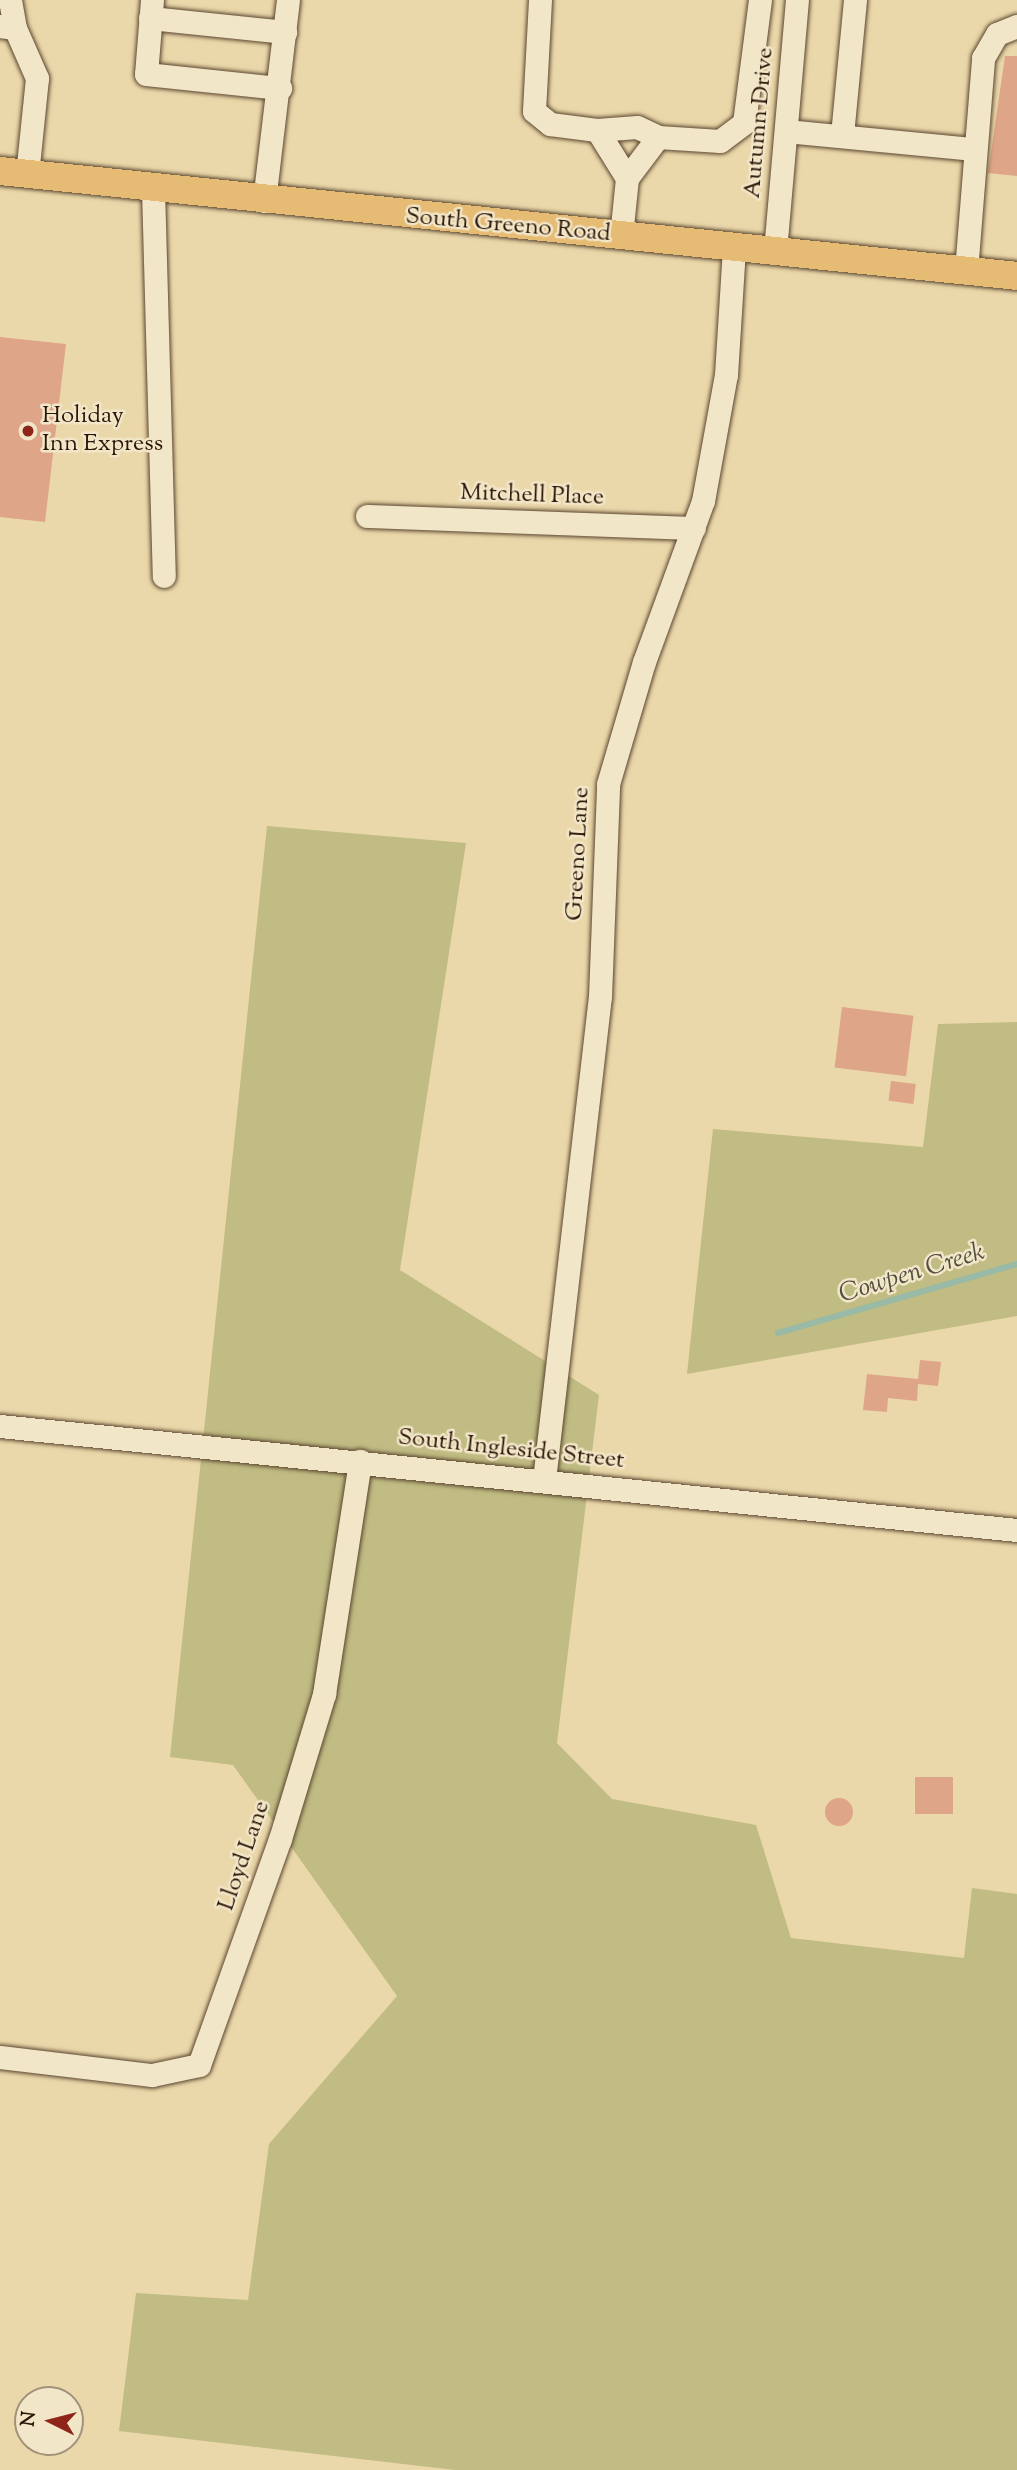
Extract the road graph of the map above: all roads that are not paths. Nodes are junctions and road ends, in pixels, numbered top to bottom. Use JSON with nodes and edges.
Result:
{"nodes":[{"id":1,"x":10,"y":0,"type":"edge"},
{"id":2,"x":288,"y":0,"type":"edge"},
{"id":3,"x":540,"y":0,"type":"edge"},
{"id":4,"x":760,"y":0,"type":"edge"},
{"id":5,"x":797,"y":0,"type":"edge"},
{"id":6,"x":855,"y":0,"type":"edge"},
{"id":7,"x":151,"y":9,"type":"edge"},
{"id":8,"x":1017,"y":26,"type":"edge"},
{"id":9,"x":8,"y":27,"type":"edge"},
{"id":10,"x":285,"y":32,"type":"junction"},
{"id":11,"x":280,"y":88,"type":"junction"},
{"id":12,"x":597,"y":130,"type":"junction"},
{"id":13,"x":786,"y":131,"type":"junction"},
{"id":14,"x":842,"y":135,"type":"junction"},
{"id":15,"x":658,"y":137,"type":"junction"},
{"id":16,"x":974,"y":149,"type":"junction"},
{"id":17,"x":13,"y":173,"type":"edge"},
{"id":18,"x":627,"y":178,"type":"junction"},
{"id":19,"x":153,"y":189,"type":"junction"},
{"id":20,"x":264,"y":201,"type":"junction"},
{"id":21,"x":621,"y":236,"type":"junction"},
{"id":22,"x":734,"y":247,"type":"junction"},
{"id":23,"x":775,"y":251,"type":"junction"},
{"id":24,"x":966,"y":271,"type":"junction"},
{"id":25,"x":1017,"y":276,"type":"edge"},
{"id":26,"x":367,"y":516,"type":"dead end"},
{"id":27,"x":694,"y":528,"type":"junction"},
{"id":28,"x":164,"y":576,"type":"dead end"},
{"id":29,"x":0,"y":1426,"type":"edge"},
{"id":30,"x":360,"y":1461,"type":"junction"},
{"id":31,"x":544,"y":1480,"type":"junction"},
{"id":32,"x":1017,"y":1530,"type":"edge"},
{"id":33,"x":0,"y":2057,"type":"edge"}],
"edges":[{"from":1,"to":9,"type":"street"},
{"from":2,"to":10,"type":"street"},
{"from":3,"to":12,"type":"street"},
{"from":4,"to":15,"type":"street"},
{"from":5,"to":13,"type":"street","name":"Autumn Drive"},
{"from":6,"to":14,"type":"street"},
{"from":7,"to":10,"type":"street"},
{"from":7,"to":11,"type":"street"},
{"from":8,"to":16,"type":"street"},
{"from":9,"to":17,"type":"street"},
{"from":10,"to":11,"type":"street"},
{"from":11,"to":20,"type":"street"},
{"from":12,"to":15,"type":"street"},
{"from":12,"to":18,"type":"street"},
{"from":13,"to":14,"type":"street"},
{"from":13,"to":23,"type":"street","name":"Autumn Drive"},
{"from":14,"to":16,"type":"street"},
{"from":15,"to":18,"type":"street"},
{"from":16,"to":24,"type":"street"},
{"from":17,"to":19,"type":"main road","name":"South Greeno Road"},
{"from":18,"to":21,"type":"street"},
{"from":19,"to":20,"type":"main road","name":"South Greeno Road"},
{"from":19,"to":28,"type":"street"},
{"from":20,"to":21,"type":"main road","name":"South Greeno Road"},
{"from":21,"to":22,"type":"main road","name":"South Greeno Road"},
{"from":22,"to":23,"type":"main road","name":"South Greeno Road"},
{"from":22,"to":27,"type":"street","name":"Greeno Lane"},
{"from":23,"to":24,"type":"main road","name":"South Greeno Road"},
{"from":24,"to":25,"type":"main road","name":"South Greeno Road"},
{"from":26,"to":27,"type":"street","name":"Mitchell Place"},
{"from":27,"to":31,"type":"street","name":"Greeno Lane"},
{"from":29,"to":30,"type":"street","name":"South Ingleside Street"},
{"from":30,"to":31,"type":"street","name":"South Ingleside Street"},
{"from":30,"to":33,"type":"street","name":"Lloyd Lane"},
{"from":31,"to":32,"type":"street","name":"South Ingleside Street"}]}
